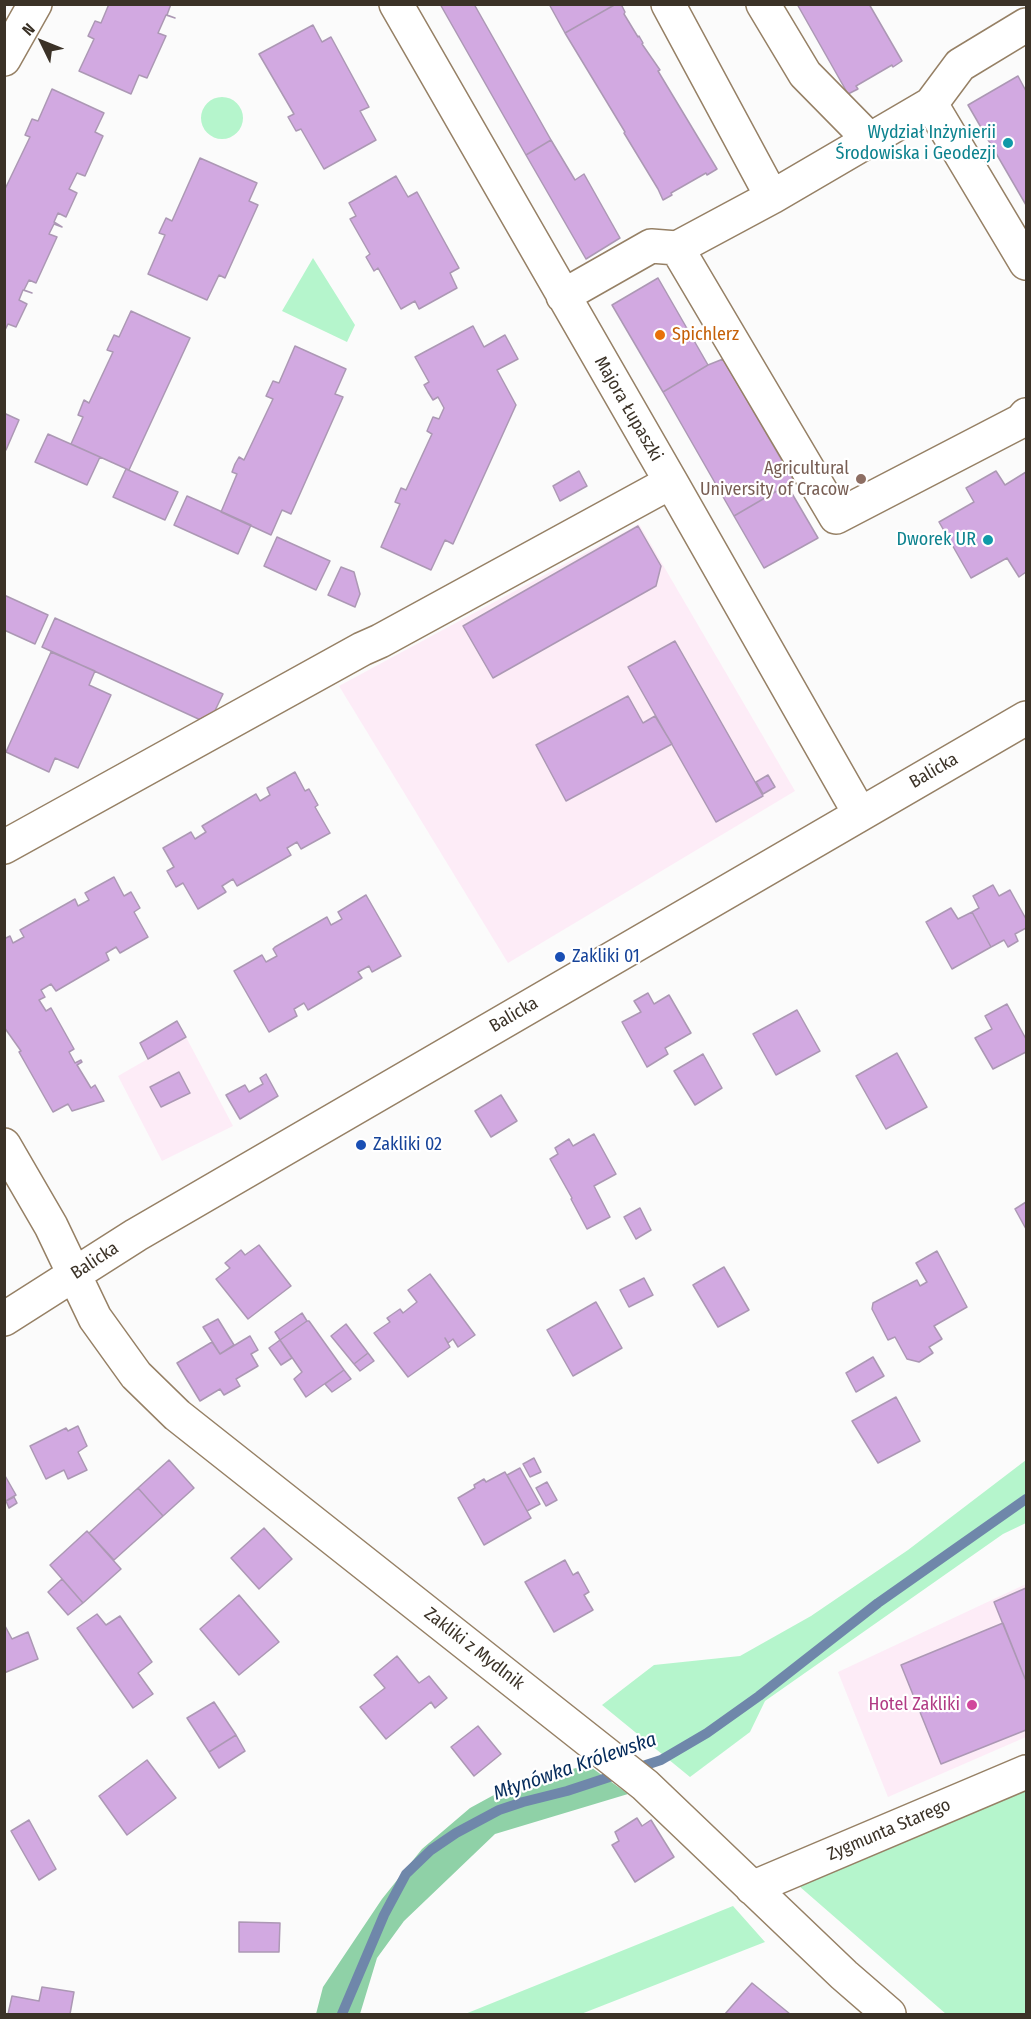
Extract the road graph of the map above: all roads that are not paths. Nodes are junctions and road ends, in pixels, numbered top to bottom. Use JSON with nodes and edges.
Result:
{"nodes":[{"id":1,"x":35,"y":4,"type":"edge"},
{"id":2,"x":396,"y":4,"type":"edge"},
{"id":3,"x":668,"y":4,"type":"edge"},
{"id":4,"x":763,"y":4,"type":"edge"},
{"id":5,"x":1020,"y":19,"type":"edge"},
{"id":6,"x":9,"y":42,"type":"edge"},
{"id":7,"x":931,"y":104,"type":"junction"},
{"id":8,"x":869,"y":139,"type":"junction"},
{"id":9,"x":772,"y":197,"type":"junction"},
{"id":10,"x":677,"y":248,"type":"junction"},
{"id":11,"x":1026,"y":263,"type":"edge"},
{"id":12,"x":563,"y":296,"type":"junction"},
{"id":13,"x":1026,"y":415,"type":"edge"},
{"id":14,"x":671,"y":482,"type":"junction"},
{"id":15,"x":1026,"y":718,"type":"edge"},
{"id":16,"x":860,"y":814,"type":"junction"},
{"id":17,"x":4,"y":847,"type":"edge"},
{"id":18,"x":4,"y":1145,"type":"edge"},
{"id":19,"x":75,"y":1274,"type":"junction"},
{"id":20,"x":4,"y":1319,"type":"edge"},
{"id":21,"x":1026,"y":1772,"type":"edge"},
{"id":22,"x":752,"y":1888,"type":"junction"},
{"id":23,"x":889,"y":2014,"type":"edge"}],
"edges":[{"from":1,"to":6,"type":"street"},
{"from":2,"to":12,"type":"street","name":"Majora Łupaszki"},
{"from":3,"to":9,"type":"street"},
{"from":4,"to":8,"type":"street"},
{"from":5,"to":7,"type":"street"},
{"from":7,"to":8,"type":"street"},
{"from":7,"to":11,"type":"street"},
{"from":8,"to":9,"type":"street"},
{"from":9,"to":10,"type":"street"},
{"from":10,"to":12,"type":"street"},
{"from":10,"to":13,"type":"street"},
{"from":12,"to":14,"type":"street","name":"Majora Łupaszki"},
{"from":14,"to":16,"type":"street","name":"Majora Łupaszki"},
{"from":14,"to":17,"type":"street"},
{"from":15,"to":16,"type":"street","name":"Balicka"},
{"from":16,"to":19,"type":"street","name":"Balicka"},
{"from":18,"to":19,"type":"street","name":"Zakliki z Mydlnik"},
{"from":19,"to":20,"type":"street","name":"Balicka"},
{"from":19,"to":22,"type":"street","name":"Zakliki z Mydlnik"},
{"from":21,"to":22,"type":"street","name":"Zygmunta Starego"},
{"from":22,"to":23,"type":"street","name":"Zakliki z Mydlnik"}]}
